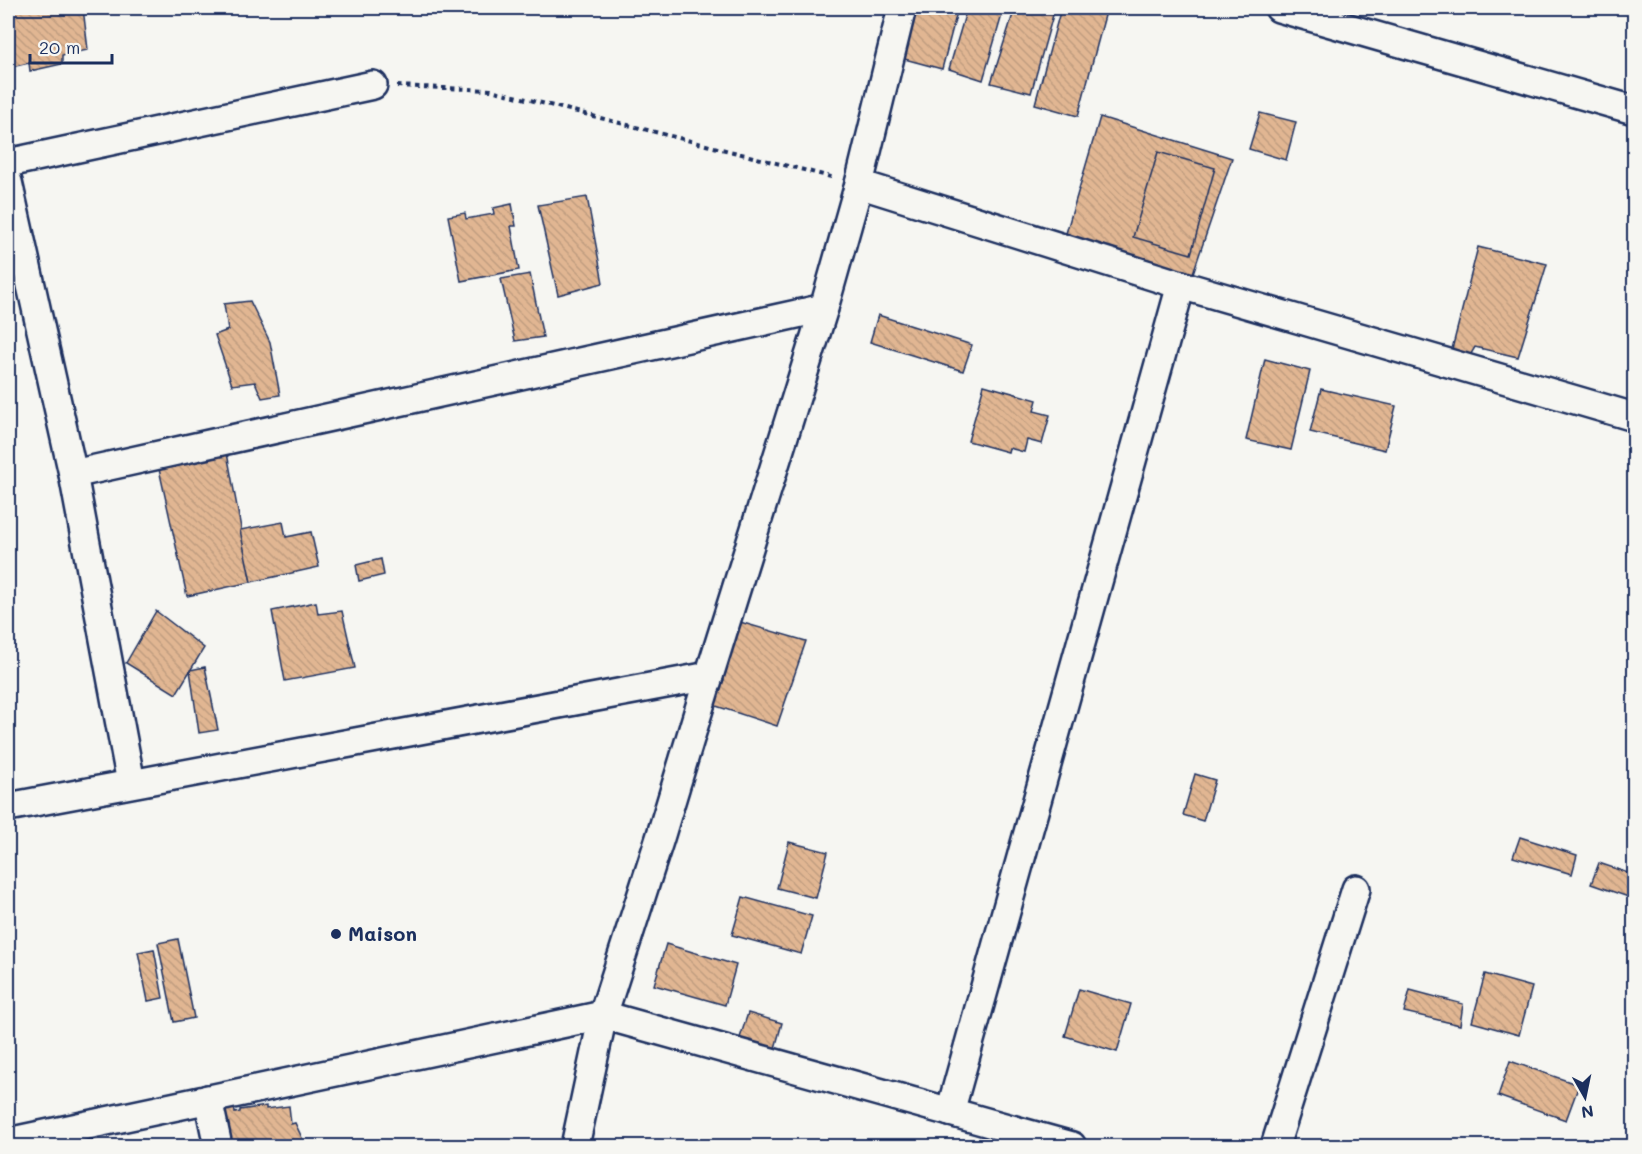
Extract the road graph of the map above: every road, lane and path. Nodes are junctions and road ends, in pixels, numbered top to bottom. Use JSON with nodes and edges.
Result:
{"nodes":[{"id":1,"x":902,"y":8,"type":"edge"},
{"id":2,"x":1279,"y":8,"type":"edge"},
{"id":3,"x":373,"y":85,"type":"joint"},
{"id":4,"x":1635,"y":110,"type":"edge"},
{"id":5,"x":8,"y":163,"type":"edge"},
{"id":6,"x":8,"y":182,"type":"edge"},
{"id":7,"x":859,"y":184,"type":"junction"},
{"id":8,"x":1180,"y":285,"type":"junction"},
{"id":9,"x":824,"y":308,"type":"junction"},
{"id":10,"x":1635,"y":417,"type":"edge"},
{"id":11,"x":73,"y":474,"type":"junction"},
{"id":12,"x":708,"y":676,"type":"junction"},
{"id":13,"x":130,"y":783,"type":"junction"},
{"id":14,"x":8,"y":807,"type":"edge"},
{"id":15,"x":1356,"y":889,"type":"dead end"},
{"id":16,"x":603,"y":1015,"type":"junction"},
{"id":17,"x":208,"y":1099,"type":"junction"},
{"id":18,"x":950,"y":1112,"type":"junction"},
{"id":19,"x":8,"y":1142,"type":"edge"},
{"id":20,"x":218,"y":1146,"type":"edge"},
{"id":21,"x":575,"y":1146,"type":"edge"},
{"id":22,"x":1072,"y":1146,"type":"edge"},
{"id":23,"x":1275,"y":1146,"type":"edge"}],
"edges":[{"from":1,"to":7,"type":"street"},
{"from":2,"to":4,"type":"street"},
{"from":3,"to":5,"type":"street"},
{"from":3,"to":7,"type":"path"},
{"from":6,"to":11,"type":"street"},
{"from":7,"to":8,"type":"street"},
{"from":7,"to":9,"type":"street"},
{"from":8,"to":10,"type":"street"},
{"from":8,"to":18,"type":"street"},
{"from":9,"to":11,"type":"street"},
{"from":9,"to":12,"type":"street"},
{"from":11,"to":13,"type":"street"},
{"from":12,"to":13,"type":"street"},
{"from":12,"to":16,"type":"street"},
{"from":13,"to":14,"type":"street"},
{"from":15,"to":23,"type":"street"},
{"from":16,"to":17,"type":"street"},
{"from":16,"to":18,"type":"street"},
{"from":16,"to":21,"type":"street"},
{"from":17,"to":19,"type":"street"},
{"from":17,"to":20,"type":"street"},
{"from":18,"to":22,"type":"street"}]}
